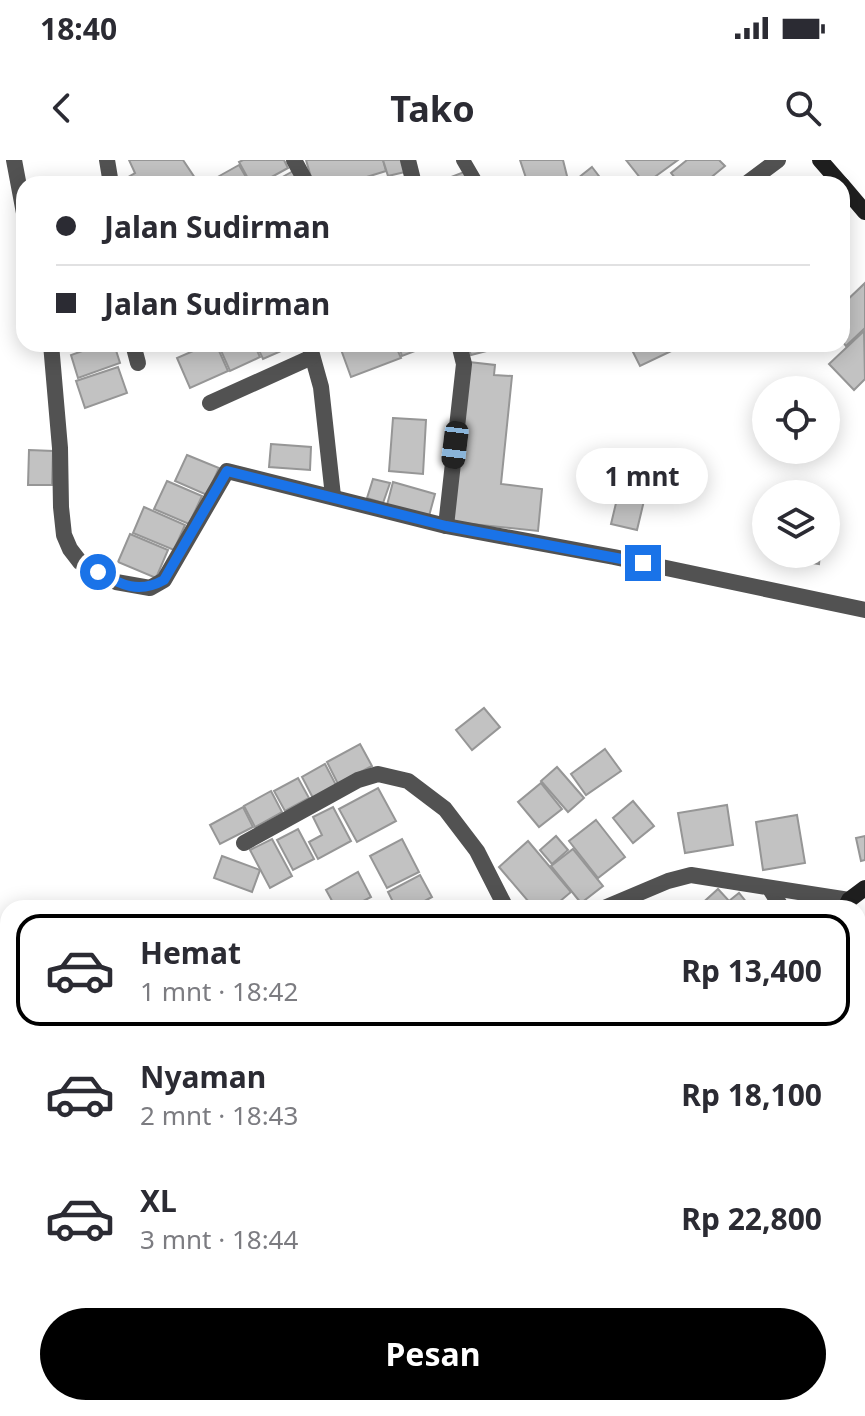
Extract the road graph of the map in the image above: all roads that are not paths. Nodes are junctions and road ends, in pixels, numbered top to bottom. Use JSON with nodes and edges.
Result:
{"nodes":[{"id":1,"x":778,"y":160,"type":"edge"},
{"id":2,"x":820,"y":160,"type":"edge"},
{"id":3,"x":757,"y":176,"type":"edge"},
{"id":4,"x":833,"y":176,"type":"edge"},
{"id":5,"x":850,"y":195,"type":"edge"},
{"id":6,"x":865,"y":212,"type":"edge"},
{"id":7,"x":52,"y":352,"type":"edge"},
{"id":8,"x":135,"y":352,"type":"edge"},
{"id":9,"x":308,"y":352,"type":"edge"},
{"id":10,"x":310,"y":352,"type":"edge"},
{"id":11,"x":461,"y":352,"type":"edge"},
{"id":12,"x":138,"y":363,"type":"dead end"},
{"id":13,"x":210,"y":403,"type":"dead end"},
{"id":14,"x":333,"y":496,"type":"junction"},
{"id":15,"x":446,"y":526,"type":"junction"},
{"id":16,"x":865,"y":610,"type":"edge"},
{"id":17,"x":244,"y":843,"type":"dead end"},
{"id":18,"x":770,"y":889,"type":"junction"},
{"id":19,"x":502,"y":900,"type":"edge"},
{"id":20,"x":623,"y":900,"type":"edge"},
{"id":21,"x":777,"y":900,"type":"edge"},
{"id":22,"x":826,"y":900,"type":"edge"}],
"edges":[{"from":1,"to":3,"type":"street"},
{"from":2,"to":4,"type":"street"},
{"from":5,"to":6,"type":"street"},
{"from":7,"to":14,"type":"street"},
{"from":8,"to":12,"type":"street"},
{"from":9,"to":13,"type":"street"},
{"from":10,"to":14,"type":"street"},
{"from":11,"to":15,"type":"street"},
{"from":14,"to":15,"type":"street"},
{"from":15,"to":16,"type":"street"},
{"from":17,"to":19,"type":"street"},
{"from":18,"to":20,"type":"street"},
{"from":18,"to":21,"type":"street"},
{"from":18,"to":22,"type":"street"}]}
